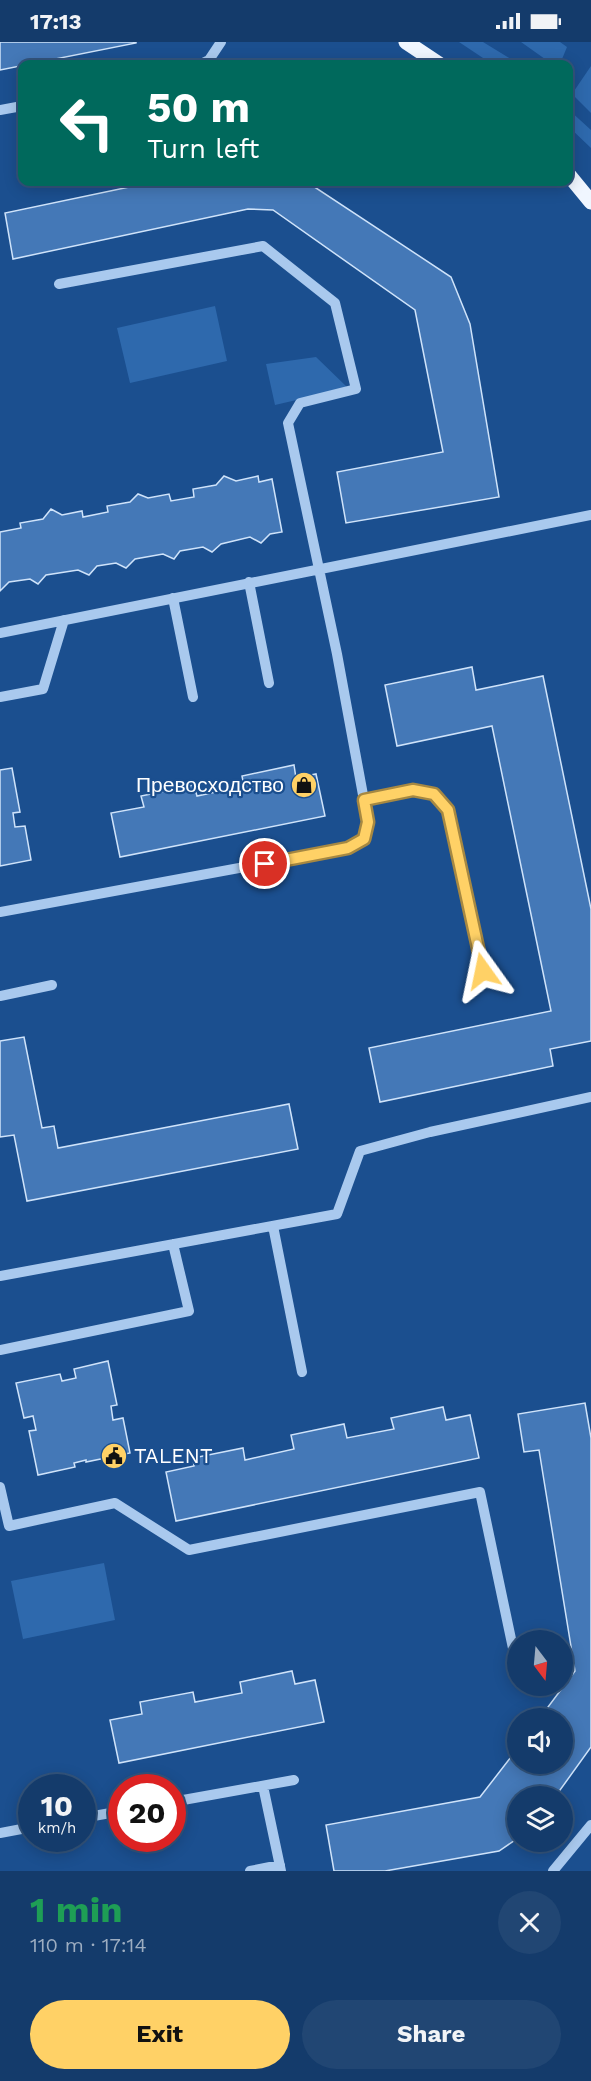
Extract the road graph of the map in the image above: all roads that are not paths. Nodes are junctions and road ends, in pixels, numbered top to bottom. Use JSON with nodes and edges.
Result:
{"nodes":[{"id":1,"x":221,"y":42,"type":"edge"},
{"id":2,"x":406,"y":42,"type":"edge"},
{"id":3,"x":209,"y":60,"type":"edge"},
{"id":4,"x":433,"y":60,"type":"edge"},
{"id":5,"x":18,"y":107,"type":"edge"},
{"id":6,"x":0,"y":110,"type":"edge"},
{"id":7,"x":573,"y":180,"type":"edge"},
{"id":8,"x":591,"y":202,"type":"edge"},
{"id":9,"x":59,"y":284,"type":"dead end"},
{"id":10,"x":591,"y":515,"type":"edge"},
{"id":11,"x":319,"y":569,"type":"junction"},
{"id":12,"x":249,"y":582,"type":"junction"},
{"id":13,"x":173,"y":598,"type":"junction"},
{"id":14,"x":64,"y":620,"type":"junction"},
{"id":15,"x":0,"y":633,"type":"edge"},
{"id":16,"x":269,"y":683,"type":"dead end"},
{"id":17,"x":0,"y":697,"type":"edge"},
{"id":18,"x":193,"y":697,"type":"dead end"},
{"id":19,"x":364,"y":800,"type":"junction"},
{"id":20,"x":0,"y":912,"type":"edge"},
{"id":21,"x":483,"y":971,"type":"dead end"},
{"id":22,"x":52,"y":985,"type":"dead end"},
{"id":23,"x":0,"y":996,"type":"edge"},
{"id":24,"x":591,"y":1097,"type":"edge"},
{"id":25,"x":273,"y":1226,"type":"junction"},
{"id":26,"x":173,"y":1244,"type":"junction"},
{"id":27,"x":0,"y":1276,"type":"edge"},
{"id":28,"x":0,"y":1350,"type":"edge"},
{"id":29,"x":302,"y":1372,"type":"dead end"},
{"id":30,"x":0,"y":1487,"type":"edge"},
{"id":31,"x":509,"y":1630,"type":"edge"},
{"id":32,"x":294,"y":1780,"type":"dead end"},
{"id":33,"x":263,"y":1786,"type":"junction"},
{"id":34,"x":186,"y":1800,"type":"edge"},
{"id":35,"x":591,"y":1825,"type":"edge"},
{"id":36,"x":18,"y":1830,"type":"edge"},
{"id":37,"x":0,"y":1833,"type":"edge"},
{"id":38,"x":280,"y":1868,"type":"edge"},
{"id":39,"x":250,"y":1871,"type":"edge"},
{"id":40,"x":553,"y":1871,"type":"edge"}],
"edges":[{"from":1,"to":3,"type":"lane"},
{"from":2,"to":4,"type":"main road"},
{"from":5,"to":6,"type":"lane"},
{"from":7,"to":8,"type":"main road"},
{"from":9,"to":11,"type":"lane"},
{"from":10,"to":11,"type":"lane"},
{"from":11,"to":12,"type":"lane"},
{"from":11,"to":19,"type":"lane"},
{"from":12,"to":13,"type":"lane"},
{"from":12,"to":16,"type":"lane"},
{"from":13,"to":14,"type":"lane"},
{"from":13,"to":18,"type":"lane"},
{"from":14,"to":15,"type":"lane"},
{"from":14,"to":17,"type":"lane"},
{"from":19,"to":20,"type":"lane"},
{"from":19,"to":21,"type":"lane"},
{"from":22,"to":23,"type":"lane"},
{"from":24,"to":25,"type":"lane"},
{"from":25,"to":26,"type":"lane"},
{"from":25,"to":29,"type":"lane"},
{"from":26,"to":27,"type":"lane"},
{"from":26,"to":28,"type":"lane"},
{"from":30,"to":31,"type":"lane"},
{"from":32,"to":33,"type":"lane"},
{"from":33,"to":34,"type":"lane"},
{"from":33,"to":38,"type":"lane"},
{"from":35,"to":40,"type":"lane"},
{"from":36,"to":37,"type":"lane"},
{"from":38,"to":39,"type":"lane"}]}
